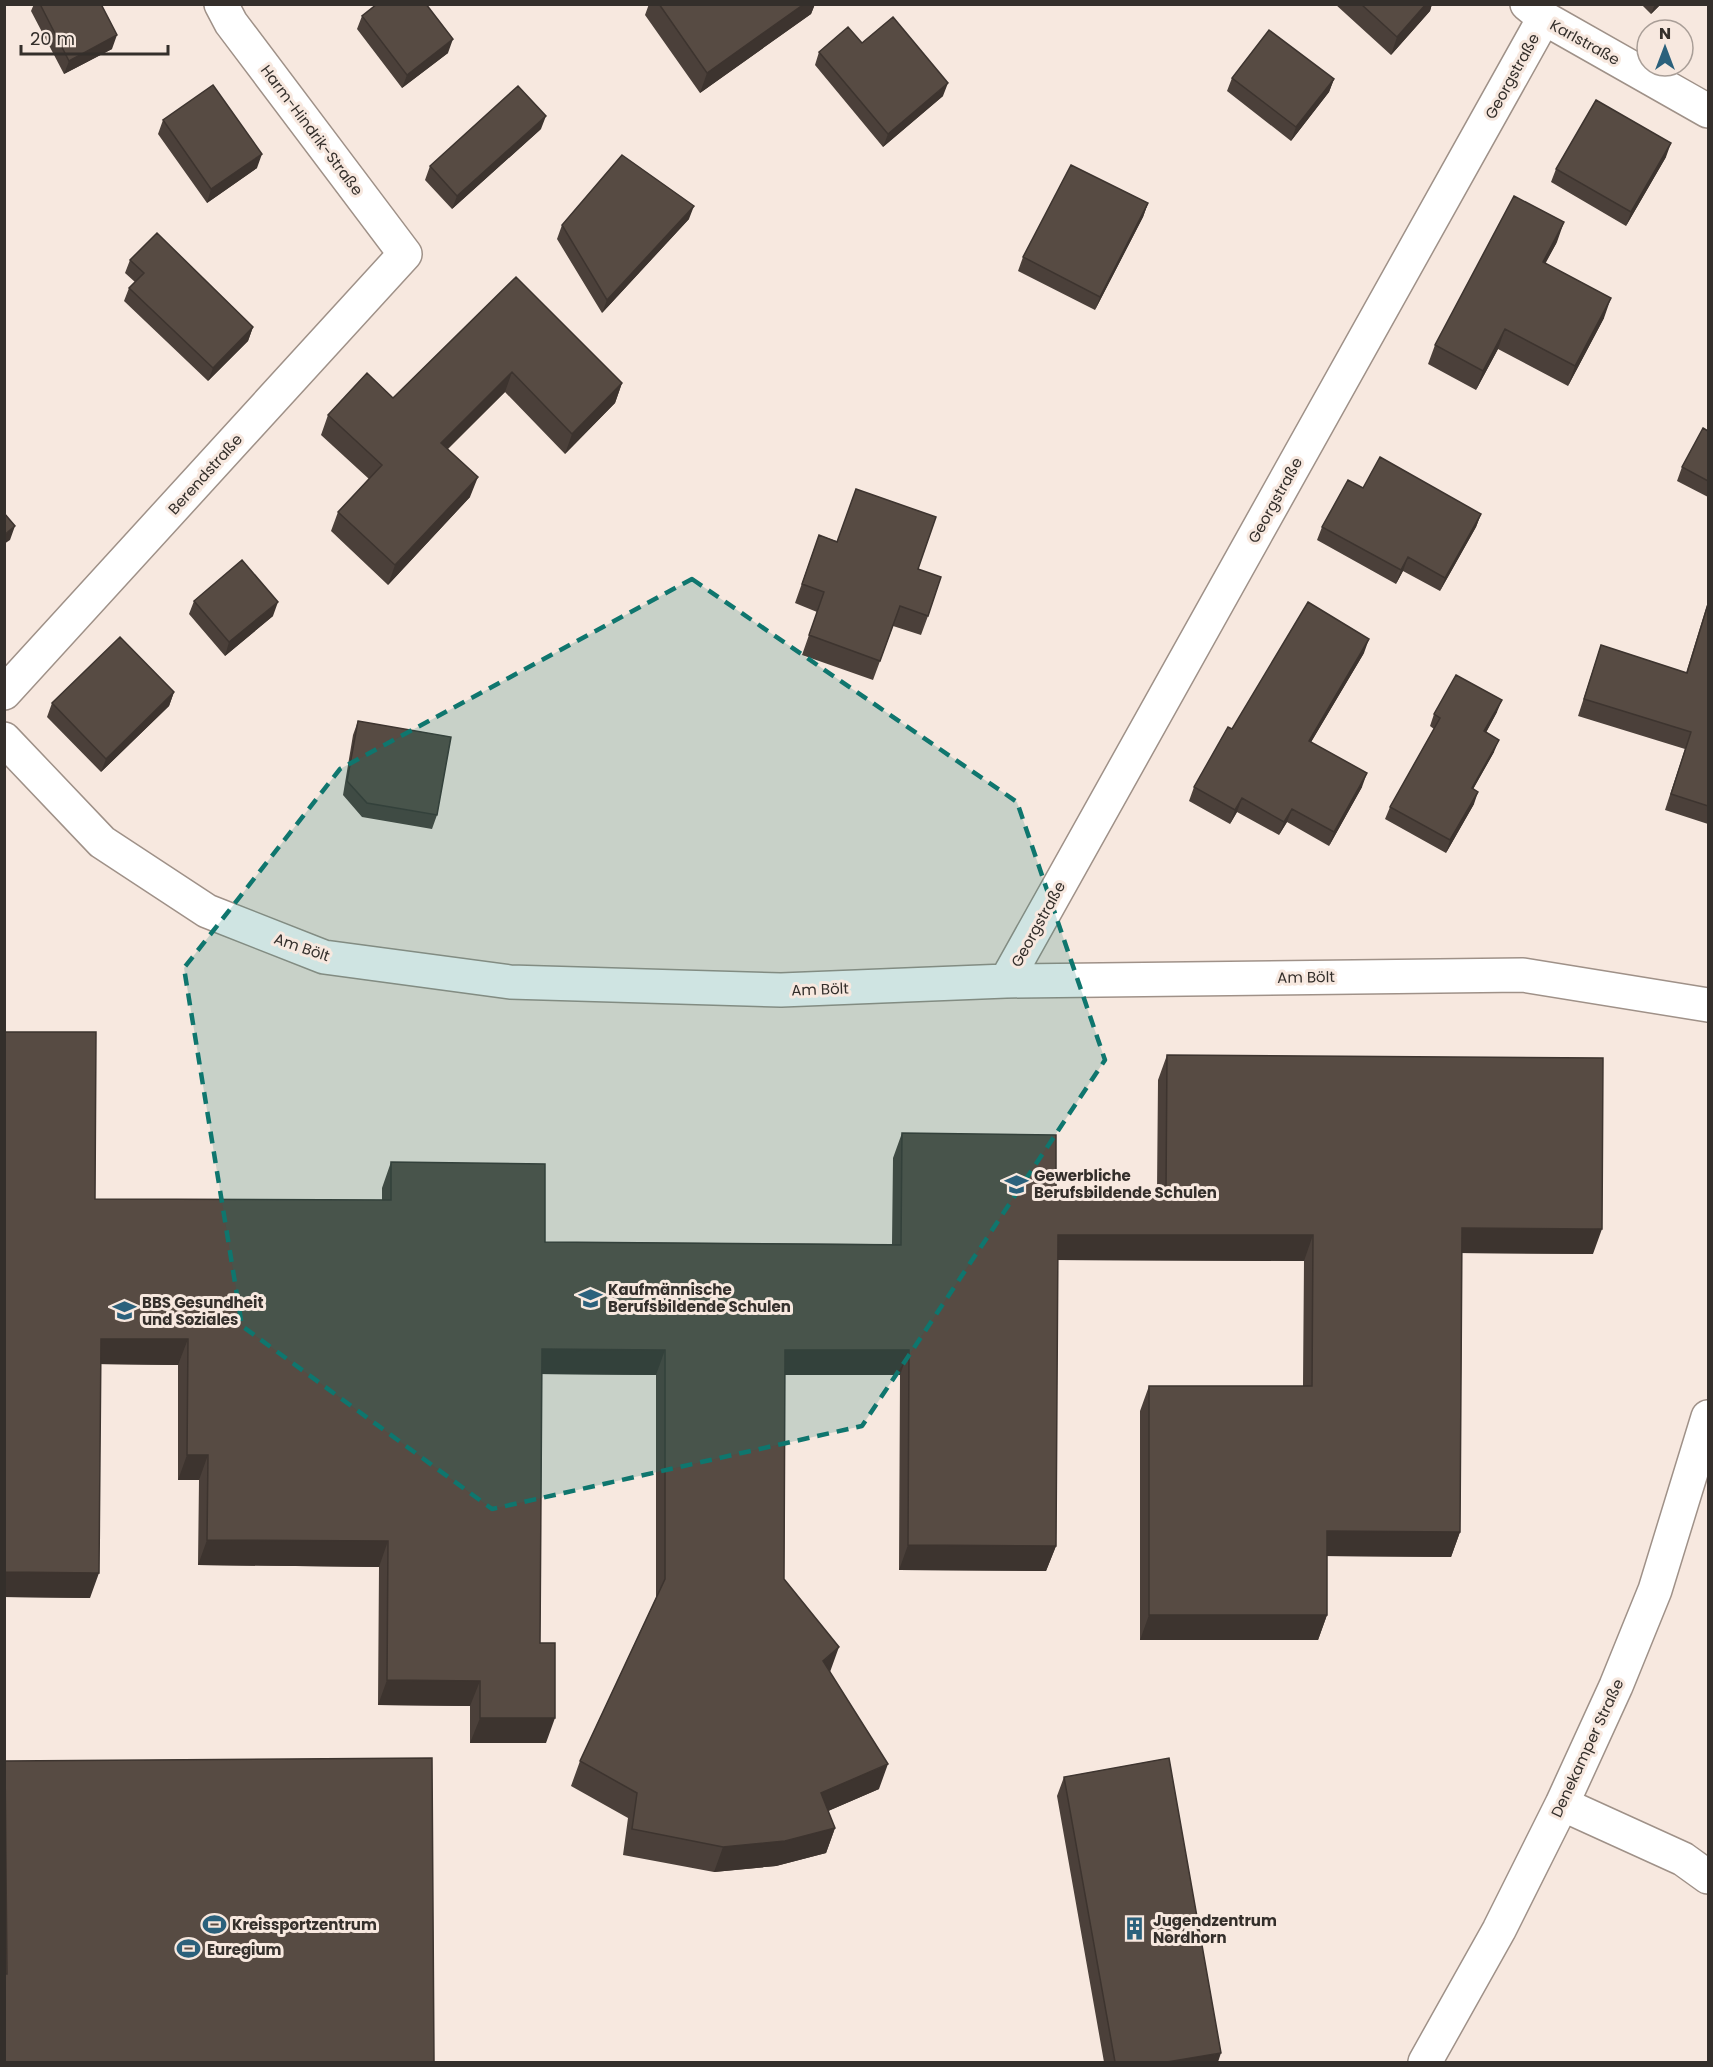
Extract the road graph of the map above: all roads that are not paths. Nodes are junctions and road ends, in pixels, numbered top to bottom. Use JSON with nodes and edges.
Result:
{"nodes":[{"id":1,"x":221,"y":4,"type":"edge"},
{"id":2,"x":1535,"y":11,"type":"edge"},
{"id":3,"x":1708,"y":111,"type":"edge"},
{"id":4,"x":405,"y":254,"type":"joint"},
{"id":5,"x":4,"y":693,"type":"edge"},
{"id":6,"x":4,"y":739,"type":"edge"},
{"id":7,"x":1006,"y":981,"type":"junction"},
{"id":8,"x":1708,"y":1005,"type":"edge"},
{"id":9,"x":1708,"y":1417,"type":"edge"},
{"id":10,"x":1562,"y":1804,"type":"junction"},
{"id":11,"x":1708,"y":1878,"type":"edge"},
{"id":12,"x":1425,"y":2062,"type":"edge"}],
"edges":[{"from":1,"to":4,"type":"street","name":"Harm-Hindrik-Straße"},
{"from":2,"to":3,"type":"street","name":"Karlstraße"},
{"from":2,"to":7,"type":"street","name":"Georgstraße"},
{"from":4,"to":5,"type":"street","name":"Berendstraße"},
{"from":6,"to":7,"type":"street","name":"Am Bölt"},
{"from":7,"to":8,"type":"street","name":"Am Bölt"},
{"from":9,"to":10,"type":"street","name":"Denekamper Straße"},
{"from":10,"to":11,"type":"street"},
{"from":10,"to":12,"type":"street","name":"Denekamper Straße"}]}
